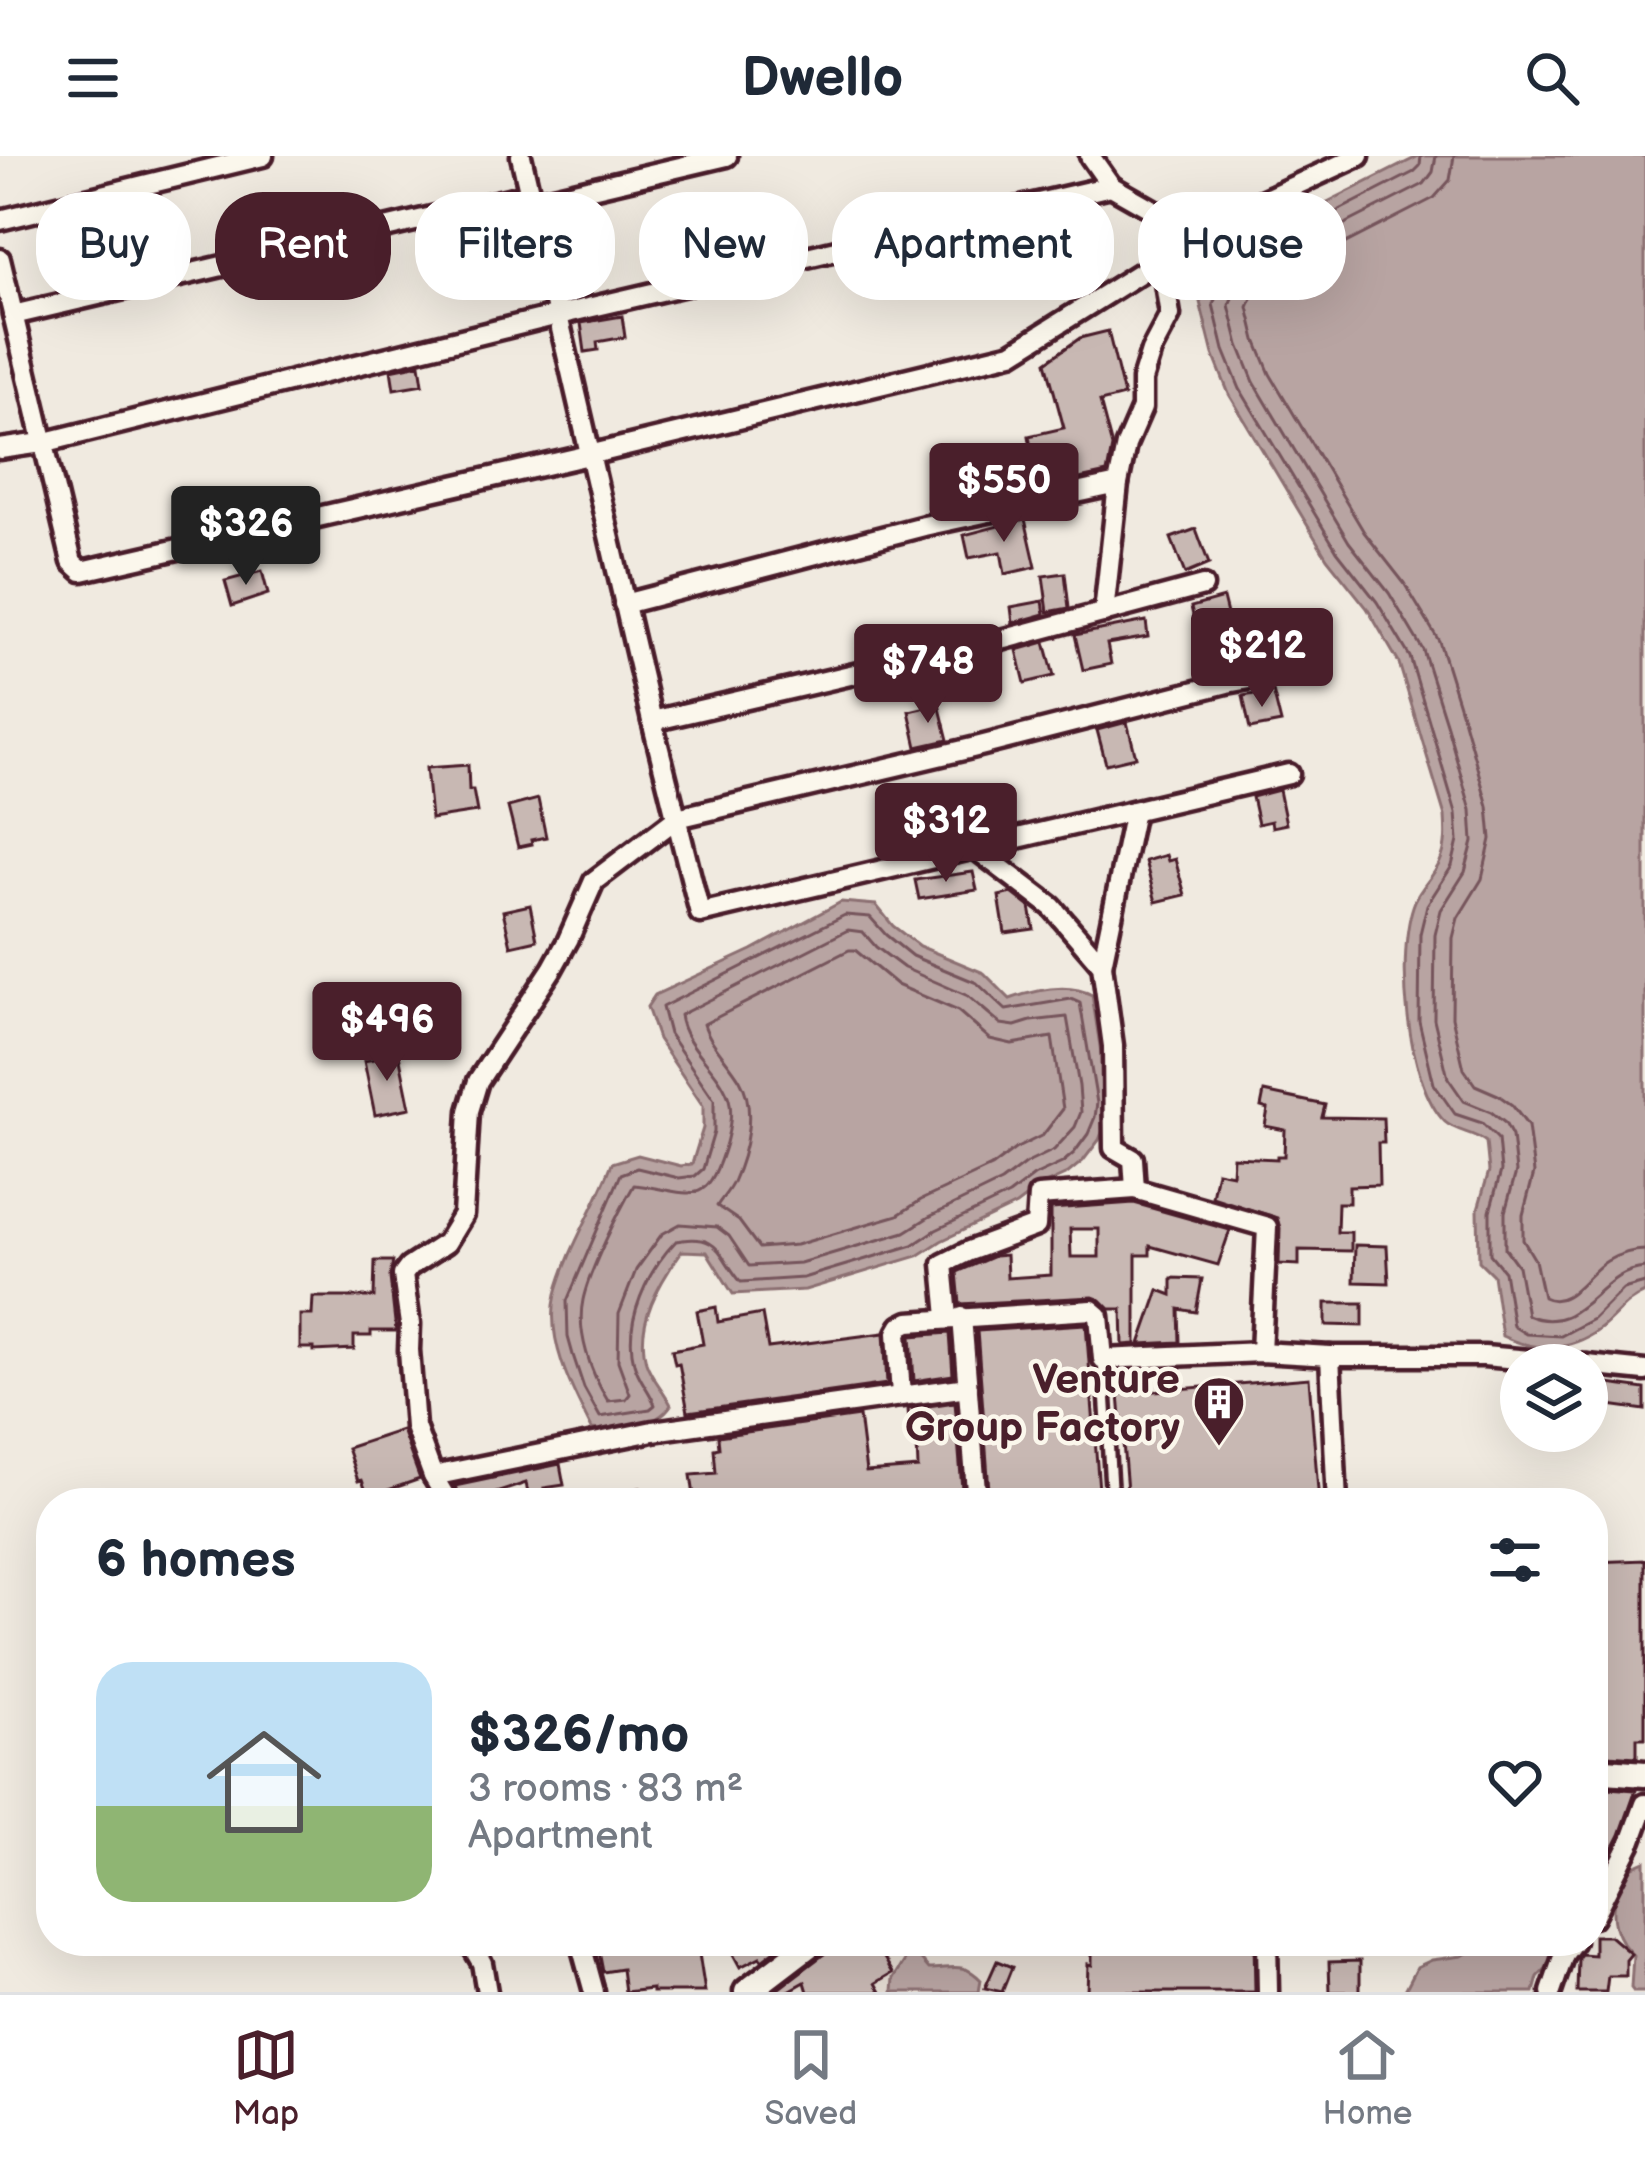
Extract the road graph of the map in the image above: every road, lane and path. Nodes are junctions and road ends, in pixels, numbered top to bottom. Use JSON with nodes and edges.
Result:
{"nodes":[{"id":1,"x":262,"y":156,"type":"edge"},
{"id":2,"x":521,"y":156,"type":"edge"},
{"id":3,"x":727,"y":156,"type":"edge"},
{"id":4,"x":1090,"y":156,"type":"edge"},
{"id":5,"x":1359,"y":156,"type":"edge"},
{"id":6,"x":1111,"y":185,"type":"junction"},
{"id":7,"x":530,"y":192,"type":"edge"},
{"id":8,"x":559,"y":192,"type":"edge"},
{"id":9,"x":1282,"y":192,"type":"edge"},
{"id":10,"x":1138,"y":201,"type":"edge"},
{"id":11,"x":0,"y":220,"type":"edge"},
{"id":12,"x":415,"y":224,"type":"edge"},
{"id":13,"x":0,"y":259,"type":"edge"},
{"id":14,"x":1138,"y":274,"type":"edge"},
{"id":15,"x":554,"y":300,"type":"edge"},
{"id":16,"x":1168,"y":300,"type":"edge"},
{"id":17,"x":13,"y":315,"type":"junction"},
{"id":18,"x":558,"y":316,"type":"junction"},
{"id":19,"x":42,"y":443,"type":"junction"},
{"id":20,"x":0,"y":449,"type":"edge"},
{"id":21,"x":590,"y":455,"type":"junction"},
{"id":22,"x":1118,"y":484,"type":"junction"},
{"id":23,"x":1203,"y":586,"type":"dead end"},
{"id":24,"x":625,"y":604,"type":"junction"},
{"id":25,"x":1104,"y":613,"type":"junction"},
{"id":26,"x":1304,"y":669,"type":"dead end"},
{"id":27,"x":652,"y":722,"type":"junction"},
{"id":28,"x":1288,"y":774,"type":"dead end"},
{"id":29,"x":1134,"y":811,"type":"junction"},
{"id":30,"x":676,"y":818,"type":"junction"},
{"id":31,"x":976,"y":849,"type":"junction"},
{"id":32,"x":1102,"y":965,"type":"junction"},
{"id":33,"x":1135,"y":1189,"type":"junction"},
{"id":34,"x":955,"y":1317,"type":"junction"},
{"id":35,"x":1261,"y":1352,"type":"junction"},
{"id":36,"x":1330,"y":1356,"type":"junction"},
{"id":37,"x":1500,"y":1357,"type":"edge"},
{"id":38,"x":1103,"y":1359,"type":"junction"},
{"id":39,"x":1608,"y":1367,"type":"edge"},
{"id":40,"x":1645,"y":1371,"type":"edge"},
{"id":41,"x":968,"y":1388,"type":"junction"},
{"id":42,"x":902,"y":1396,"type":"junction"},
{"id":43,"x":433,"y":1476,"type":"junction"},
{"id":44,"x":440,"y":1488,"type":"edge"},
{"id":45,"x":976,"y":1488,"type":"edge"},
{"id":46,"x":1111,"y":1488,"type":"edge"},
{"id":47,"x":1336,"y":1488,"type":"edge"},
{"id":48,"x":1608,"y":1771,"type":"edge"},
{"id":49,"x":1645,"y":1774,"type":"edge"},
{"id":50,"x":1645,"y":1804,"type":"edge"},
{"id":51,"x":1608,"y":1887,"type":"edge"},
{"id":52,"x":478,"y":1956,"type":"edge"},
{"id":53,"x":584,"y":1956,"type":"edge"},
{"id":54,"x":794,"y":1956,"type":"edge"},
{"id":55,"x":1267,"y":1956,"type":"edge"},
{"id":56,"x":1563,"y":1956,"type":"edge"},
{"id":57,"x":488,"y":1992,"type":"edge"},
{"id":58,"x":594,"y":1992,"type":"edge"},
{"id":59,"x":747,"y":1992,"type":"edge"},
{"id":60,"x":1268,"y":1992,"type":"edge"},
{"id":61,"x":1551,"y":1992,"type":"edge"}],
"edges":[{"from":1,"to":11,"type":"street"},
{"from":2,"to":7,"type":"street"},
{"from":3,"to":8,"type":"street"},
{"from":4,"to":6,"type":"street"},
{"from":5,"to":9,"type":"street"},
{"from":6,"to":10,"type":"street"},
{"from":6,"to":18,"type":"street"},
{"from":12,"to":17,"type":"street"},
{"from":13,"to":17,"type":"street"},
{"from":14,"to":21,"type":"street"},
{"from":15,"to":18,"type":"street"},
{"from":16,"to":22,"type":"street"},
{"from":17,"to":19,"type":"street"},
{"from":18,"to":19,"type":"street"},
{"from":18,"to":21,"type":"street"},
{"from":19,"to":20,"type":"street"},
{"from":19,"to":21,"type":"street"},
{"from":21,"to":24,"type":"street"},
{"from":22,"to":24,"type":"street"},
{"from":22,"to":25,"type":"street"},
{"from":23,"to":25,"type":"street"},
{"from":24,"to":27,"type":"street"},
{"from":25,"to":27,"type":"street"},
{"from":26,"to":30,"type":"street"},
{"from":27,"to":30,"type":"street"},
{"from":28,"to":29,"type":"street"},
{"from":29,"to":31,"type":"street"},
{"from":29,"to":32,"type":"street"},
{"from":30,"to":31,"type":"street"},
{"from":30,"to":43,"type":"street"},
{"from":31,"to":32,"type":"street"},
{"from":32,"to":33,"type":"street"},
{"from":33,"to":34,"type":"street"},
{"from":33,"to":35,"type":"street"},
{"from":34,"to":38,"type":"street"},
{"from":34,"to":41,"type":"street"},
{"from":34,"to":42,"type":"street"},
{"from":35,"to":36,"type":"street"},
{"from":35,"to":38,"type":"street"},
{"from":36,"to":37,"type":"street"},
{"from":36,"to":47,"type":"street"},
{"from":38,"to":46,"type":"lane"},
{"from":39,"to":40,"type":"street"},
{"from":41,"to":42,"type":"street"},
{"from":41,"to":45,"type":"street"},
{"from":42,"to":43,"type":"street"},
{"from":43,"to":44,"type":"street"},
{"from":48,"to":49,"type":"street"},
{"from":50,"to":51,"type":"street"},
{"from":52,"to":57,"type":"street"},
{"from":53,"to":58,"type":"street"},
{"from":54,"to":59,"type":"street"},
{"from":55,"to":60,"type":"street"},
{"from":56,"to":61,"type":"street"}]}
